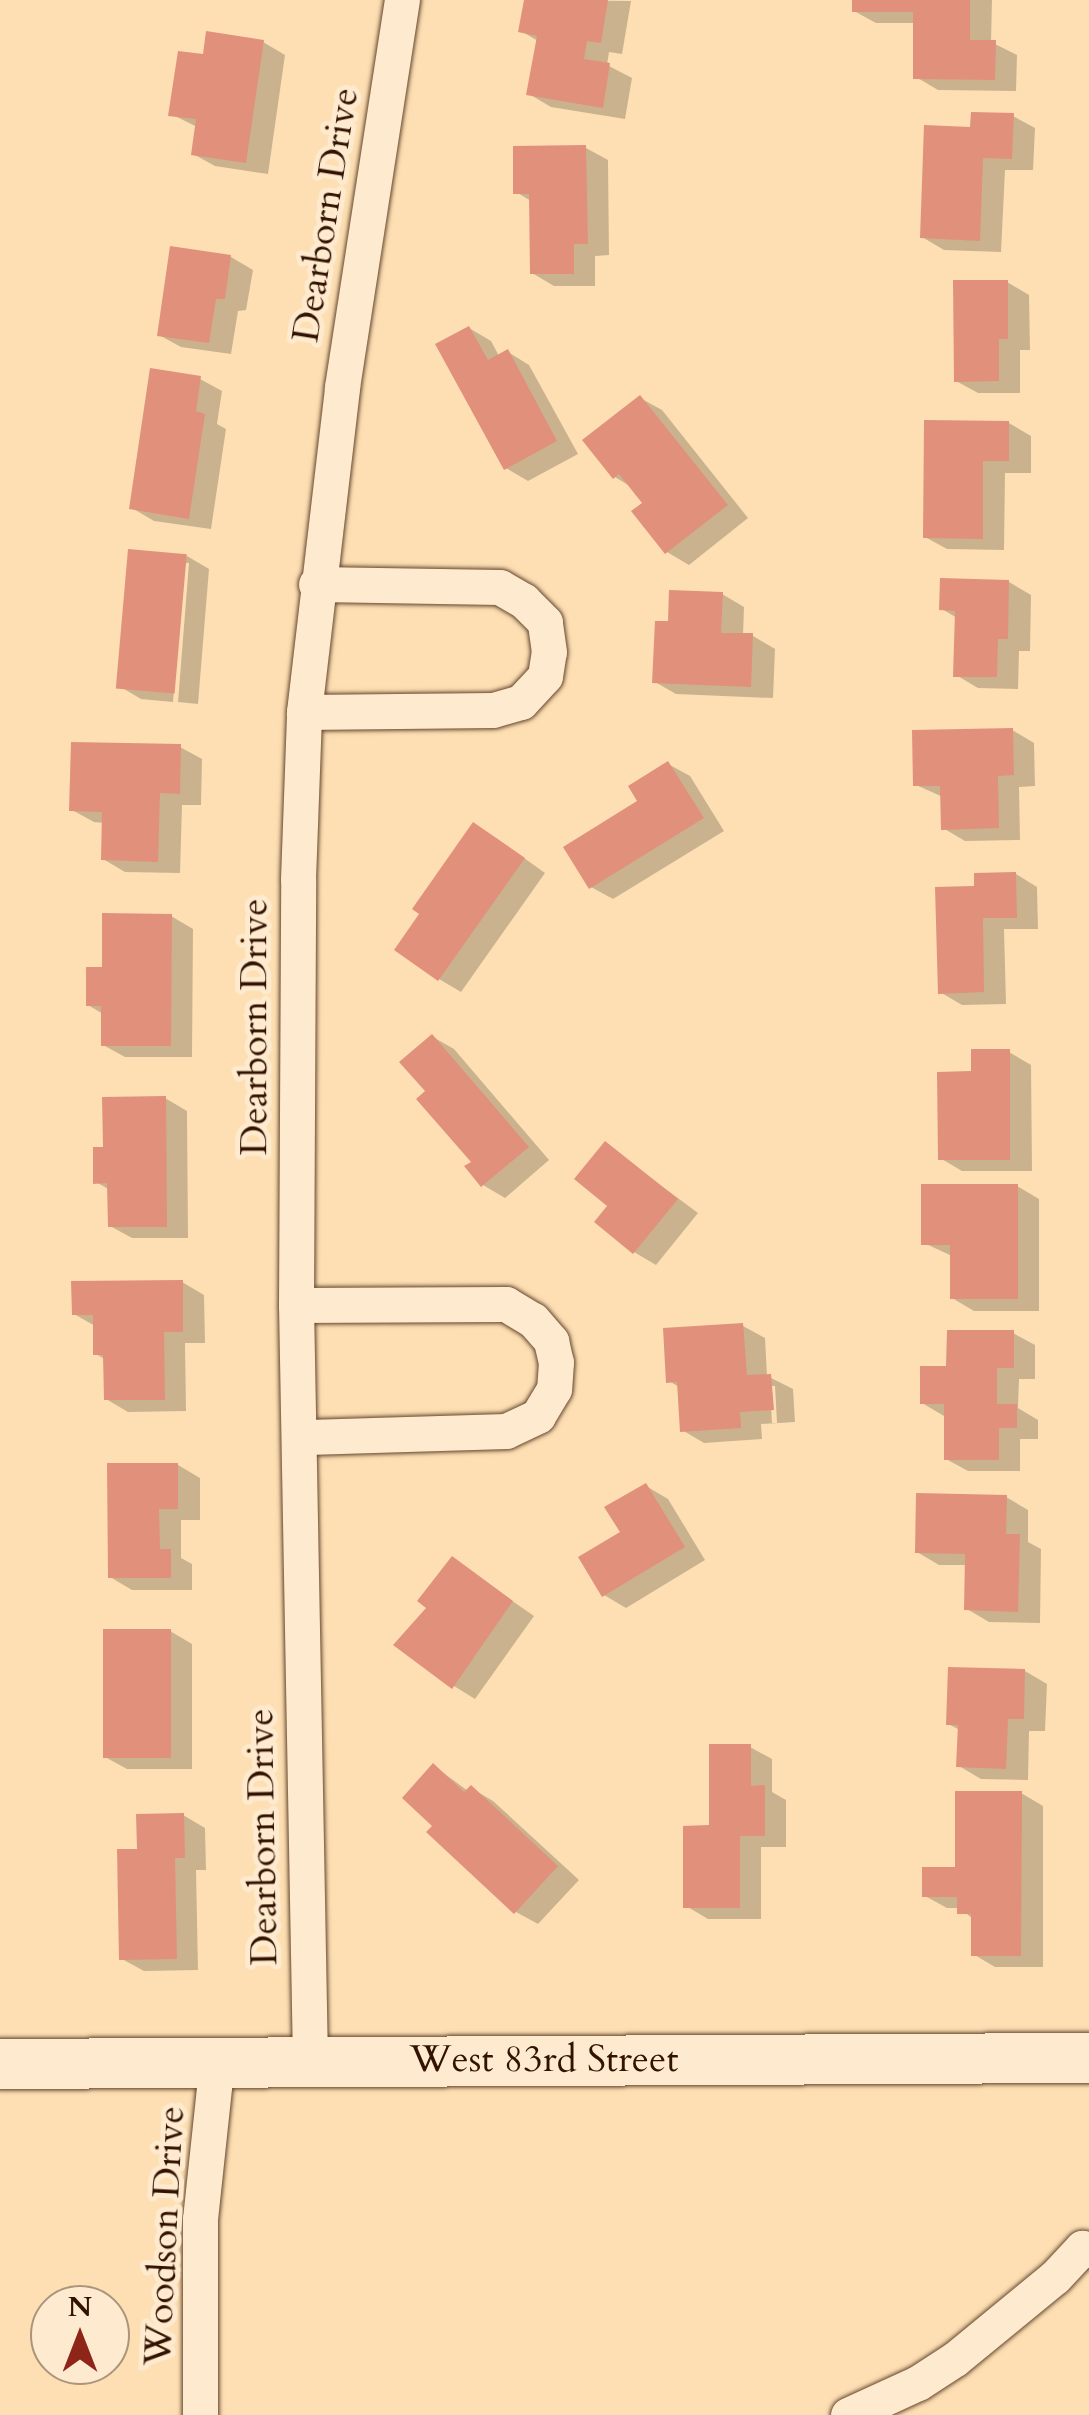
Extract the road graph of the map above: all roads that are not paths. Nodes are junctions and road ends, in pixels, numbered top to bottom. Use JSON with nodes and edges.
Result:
{"nodes":[{"id":1,"x":402,"y":0,"type":"edge"},
{"id":2,"x":316,"y":584,"type":"junction"},
{"id":3,"x":304,"y":712,"type":"junction"},
{"id":4,"x":296,"y":1305,"type":"junction"},
{"id":5,"x":298,"y":1437,"type":"junction"},
{"id":6,"x":1089,"y":2058,"type":"edge"},
{"id":7,"x":310,"y":2060,"type":"junction"},
{"id":8,"x":217,"y":2061,"type":"junction"},
{"id":9,"x":0,"y":2064,"type":"edge"},
{"id":10,"x":1087,"y":2244,"type":"edge"},
{"id":11,"x":200,"y":2415,"type":"edge"},
{"id":12,"x":848,"y":2415,"type":"edge"}],
"edges":[{"from":1,"to":2,"type":"street","name":"Dearborn Drive"},
{"from":2,"to":3,"type":"street","name":"Dearborn Drive"},
{"from":2,"to":3,"type":"street"},
{"from":3,"to":4,"type":"street","name":"Dearborn Drive"},
{"from":4,"to":5,"type":"street","name":"Dearborn Drive"},
{"from":4,"to":5,"type":"street"},
{"from":5,"to":7,"type":"street","name":"Dearborn Drive"},
{"from":6,"to":7,"type":"street","name":"West 83rd Street"},
{"from":7,"to":8,"type":"street","name":"West 83rd Street"},
{"from":8,"to":9,"type":"street","name":"West 83rd Street"},
{"from":8,"to":11,"type":"street","name":"Woodson Drive"},
{"from":10,"to":12,"type":"street"}]}
